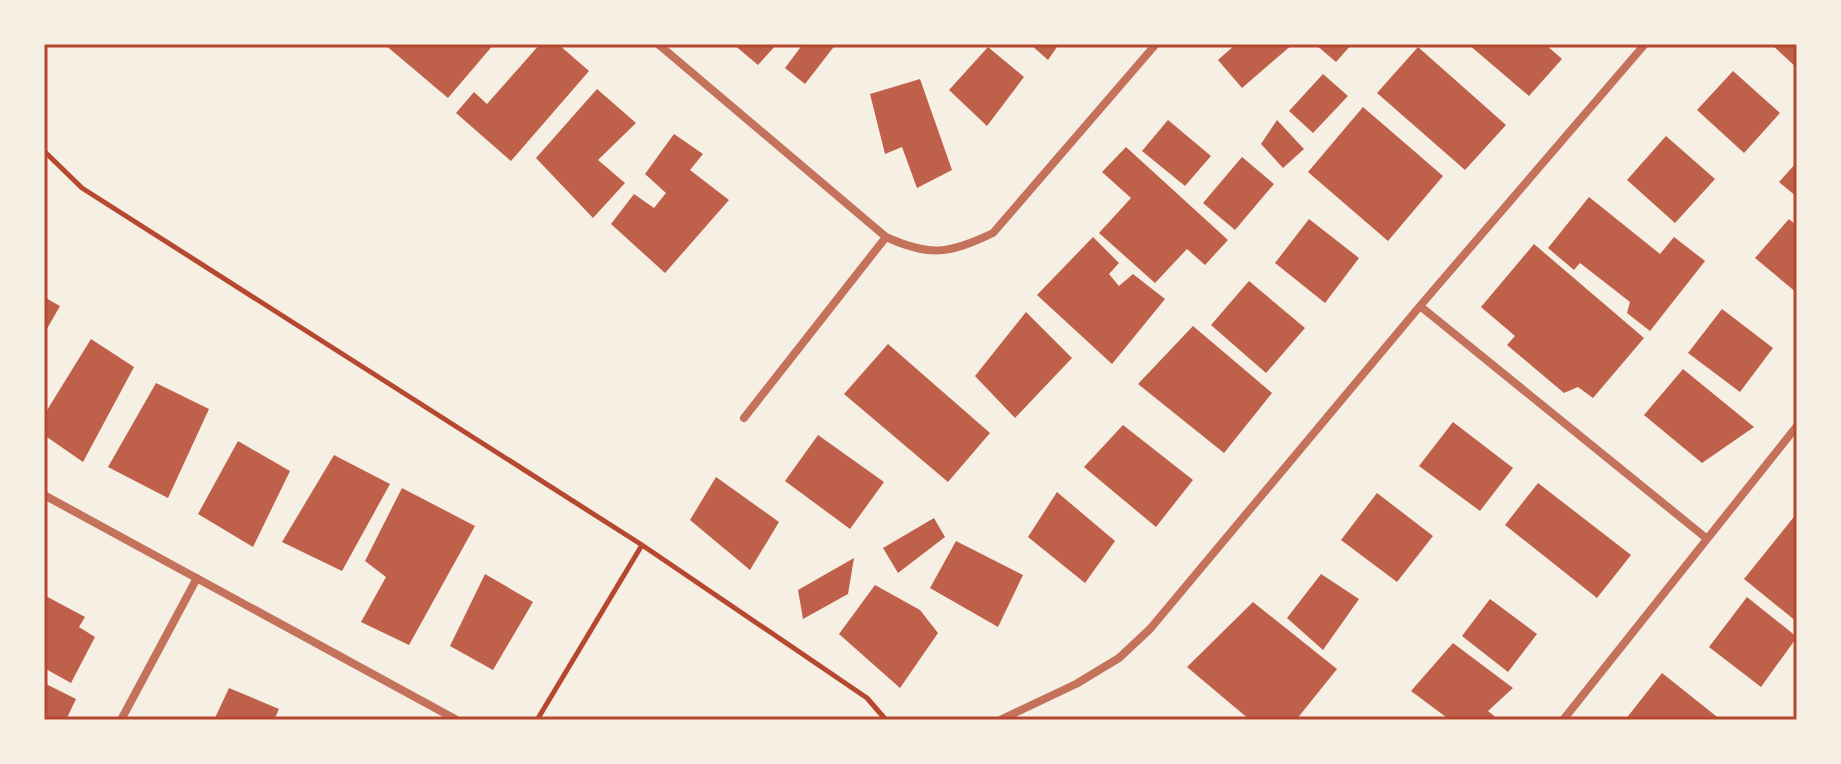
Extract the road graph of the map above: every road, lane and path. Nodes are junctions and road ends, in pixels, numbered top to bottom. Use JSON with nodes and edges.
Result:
{"nodes":[{"id":1,"x":658,"y":44,"type":"edge"},
{"id":2,"x":1156,"y":44,"type":"edge"},
{"id":3,"x":1645,"y":44,"type":"edge"},
{"id":4,"x":44,"y":151,"type":"edge"},
{"id":5,"x":886,"y":237,"type":"junction"},
{"id":6,"x":1420,"y":306,"type":"junction"},
{"id":7,"x":744,"y":418,"type":"dead end"},
{"id":8,"x":1797,"y":426,"type":"edge"},
{"id":9,"x":44,"y":495,"type":"edge"},
{"id":10,"x":1706,"y":538,"type":"junction"},
{"id":11,"x":642,"y":545,"type":"junction"},
{"id":12,"x":197,"y":578,"type":"junction"},
{"id":13,"x":121,"y":720,"type":"edge"},
{"id":14,"x":457,"y":720,"type":"edge"},
{"id":15,"x":537,"y":720,"type":"edge"},
{"id":16,"x":886,"y":720,"type":"edge"},
{"id":17,"x":1000,"y":720,"type":"edge"},
{"id":18,"x":1563,"y":720,"type":"edge"}],
"edges":[{"from":1,"to":5,"type":"street"},
{"from":2,"to":5,"type":"street"},
{"from":3,"to":6,"type":"street"},
{"from":4,"to":11,"type":"path"},
{"from":5,"to":7,"type":"street"},
{"from":6,"to":10,"type":"street"},
{"from":6,"to":17,"type":"street"},
{"from":8,"to":10,"type":"street"},
{"from":9,"to":12,"type":"street"},
{"from":10,"to":18,"type":"street"},
{"from":11,"to":15,"type":"path"},
{"from":11,"to":16,"type":"path"},
{"from":12,"to":13,"type":"street"},
{"from":12,"to":14,"type":"street"}]}
